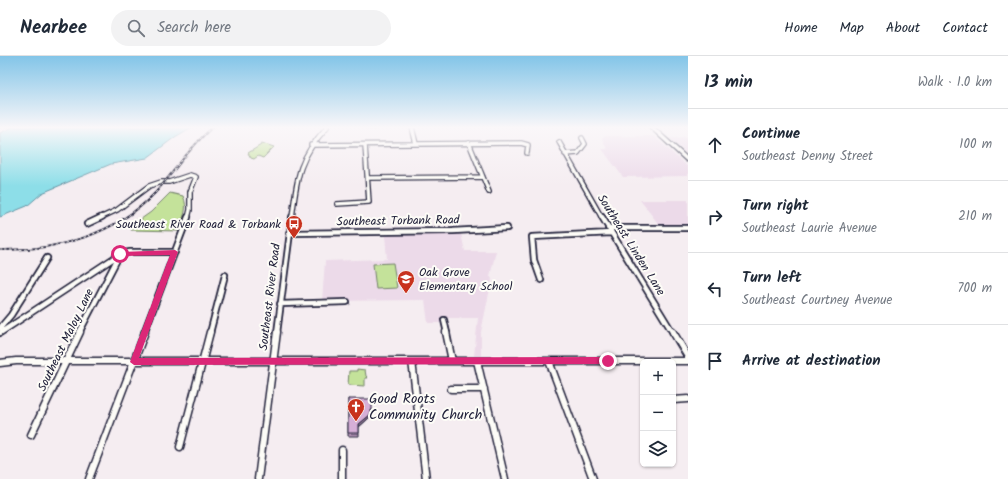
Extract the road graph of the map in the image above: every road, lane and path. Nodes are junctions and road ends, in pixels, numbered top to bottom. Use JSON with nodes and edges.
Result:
{"nodes":[{"id":1,"x":310,"y":147,"type":"edge"},
{"id":2,"x":365,"y":147,"type":"edge"},
{"id":3,"x":471,"y":147,"type":"edge"},
{"id":4,"x":529,"y":147,"type":"edge"},
{"id":5,"x":561,"y":147,"type":"edge"},
{"id":6,"x":583,"y":147,"type":"edge"},
{"id":7,"x":673,"y":147,"type":"edge"},
{"id":8,"x":527,"y":153,"type":"dead end"},
{"id":9,"x":565,"y":154,"type":"junction"},
{"id":10,"x":688,"y":160,"type":"edge"},
{"id":11,"x":483,"y":177,"type":"junction"},
{"id":12,"x":368,"y":178,"type":"junction"},
{"id":13,"x":489,"y":192,"type":"dead end"},
{"id":14,"x":337,"y":204,"type":"dead end"},
{"id":15,"x":87,"y":224,"type":"dead end"},
{"id":16,"x":507,"y":228,"type":"dead end"},
{"id":17,"x":608,"y":228,"type":"junction"},
{"id":18,"x":688,"y":228,"type":"edge"},
{"id":19,"x":289,"y":233,"type":"junction"},
{"id":20,"x":611,"y":233,"type":"junction"},
{"id":21,"x":175,"y":252,"type":"junction"},
{"id":22,"x":120,"y":254,"type":"junction"},
{"id":23,"x":48,"y":258,"type":"dead end"},
{"id":24,"x":225,"y":275,"type":"dead end"},
{"id":25,"x":541,"y":280,"type":"dead end"},
{"id":26,"x":347,"y":302,"type":"dead end"},
{"id":27,"x":280,"y":304,"type":"junction"},
{"id":28,"x":444,"y":320,"type":"dead end"},
{"id":29,"x":0,"y":328,"type":"edge"},
{"id":30,"x":0,"y":333,"type":"edge"},
{"id":31,"x":688,"y":357,"type":"edge"},
{"id":32,"x":65,"y":361,"type":"junction"},
{"id":33,"x":412,"y":361,"type":"junction"},
{"id":34,"x":452,"y":361,"type":"junction"},
{"id":35,"x":549,"y":361,"type":"junction"},
{"id":36,"x":688,"y":361,"type":"edge"},
{"id":37,"x":134,"y":362,"type":"junction"},
{"id":38,"x":202,"y":362,"type":"junction"},
{"id":39,"x":273,"y":362,"type":"junction"},
{"id":40,"x":0,"y":363,"type":"edge"},
{"id":41,"x":478,"y":363,"type":"junction"},
{"id":42,"x":451,"y":389,"type":"dead end"},
{"id":43,"x":484,"y":389,"type":"junction"},
{"id":44,"x":676,"y":400,"type":"edge"},
{"id":45,"x":688,"y":400,"type":"edge"},
{"id":46,"x":31,"y":434,"type":"dead end"},
{"id":47,"x":180,"y":446,"type":"dead end"},
{"id":48,"x":342,"y":450,"type":"dead end"},
{"id":49,"x":90,"y":479,"type":"edge"},
{"id":50,"x":258,"y":479,"type":"edge"},
{"id":51,"x":342,"y":479,"type":"edge"},
{"id":52,"x":426,"y":479,"type":"edge"},
{"id":53,"x":505,"y":479,"type":"edge"},
{"id":54,"x":593,"y":479,"type":"edge"}],
"edges":[{"from":1,"to":19,"type":"street","name":"Southeast River Road"},
{"from":2,"to":12,"type":"street"},
{"from":3,"to":11,"type":"street"},
{"from":4,"to":8,"type":"street"},
{"from":5,"to":9,"type":"street","name":"Southeast Linden Lane"},
{"from":6,"to":9,"type":"street"},
{"from":7,"to":10,"type":"main road"},
{"from":9,"to":17,"type":"street","name":"Southeast Linden Lane"},
{"from":11,"to":12,"type":"street"},
{"from":11,"to":13,"type":"street"},
{"from":12,"to":14,"type":"street"},
{"from":15,"to":21,"type":"street"},
{"from":16,"to":19,"type":"street","name":"Southeast Torbank Road"},
{"from":17,"to":18,"type":"street"},
{"from":17,"to":20,"type":"street","name":"Southeast Linden Lane"},
{"from":19,"to":27,"type":"street","name":"Southeast River Road"},
{"from":20,"to":25,"type":"street"},
{"from":20,"to":31,"type":"street","name":"Southeast Linden Lane"},
{"from":21,"to":22,"type":"street"},
{"from":21,"to":37,"type":"street"},
{"from":22,"to":30,"type":"street"},
{"from":22,"to":32,"type":"street","name":"Southeast Maloy Lane"},
{"from":23,"to":29,"type":"street"},
{"from":24,"to":38,"type":"street"},
{"from":26,"to":27,"type":"street"},
{"from":27,"to":39,"type":"street","name":"Southeast River Road"},
{"from":28,"to":34,"type":"street"},
{"from":32,"to":37,"type":"street"},
{"from":32,"to":40,"type":"street"},
{"from":32,"to":46,"type":"street","name":"Southeast Maloy Lane"},
{"from":33,"to":34,"type":"street"},
{"from":33,"to":39,"type":"street"},
{"from":33,"to":52,"type":"street"},
{"from":34,"to":41,"type":"street"},
{"from":35,"to":36,"type":"street"},
{"from":35,"to":41,"type":"street"},
{"from":35,"to":54,"type":"street"},
{"from":37,"to":38,"type":"street"},
{"from":37,"to":49,"type":"street"},
{"from":38,"to":39,"type":"street"},
{"from":38,"to":47,"type":"street"},
{"from":39,"to":50,"type":"street","name":"Southeast River Road"},
{"from":41,"to":43,"type":"street"},
{"from":42,"to":43,"type":"street"},
{"from":43,"to":53,"type":"street"},
{"from":44,"to":45,"type":"street"},
{"from":48,"to":51,"type":"street"}]}
